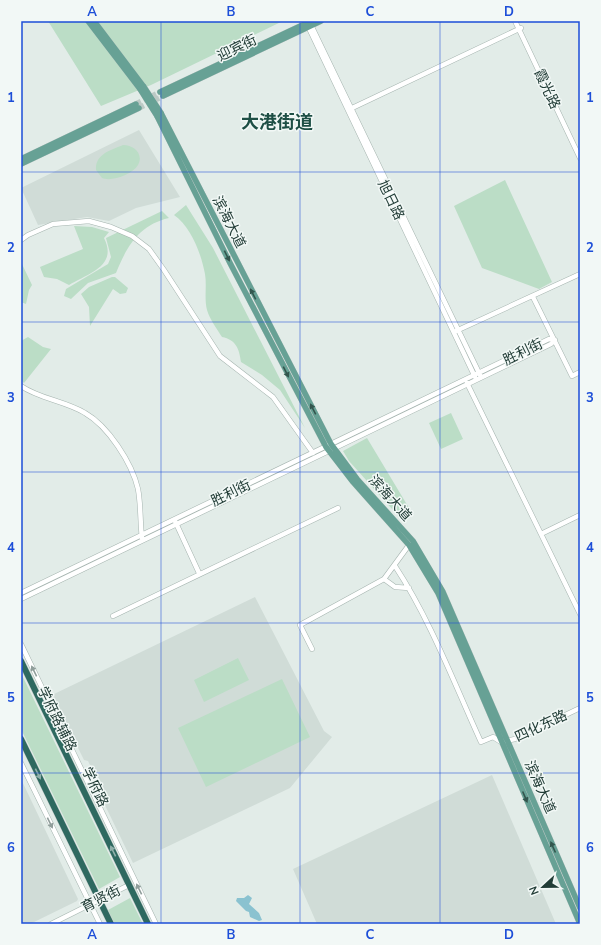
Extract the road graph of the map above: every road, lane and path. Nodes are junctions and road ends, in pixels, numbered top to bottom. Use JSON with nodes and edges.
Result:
{"nodes":[{"id":1,"x":88,"y":21,"type":"edge"},
{"id":2,"x":94,"y":21,"type":"edge"},
{"id":3,"x":321,"y":21,"type":"edge"},
{"id":4,"x":514,"y":21,"type":"edge"},
{"id":5,"x":518,"y":21,"type":"edge"},
{"id":6,"x":309,"y":23,"type":"edge"},
{"id":7,"x":520,"y":28,"type":"junction"},
{"id":8,"x":142,"y":88,"type":"junction"},
{"id":9,"x":162,"y":94,"type":"tunnel mouth"},
{"id":10,"x":350,"y":109,"type":"junction"},
{"id":11,"x":159,"y":115,"type":"junction"},
{"id":12,"x":580,"y":152,"type":"edge"},
{"id":13,"x":580,"y":158,"type":"edge"},
{"id":14,"x":21,"y":160,"type":"edge"},
{"id":15,"x":21,"y":164,"type":"edge"},
{"id":16,"x":21,"y":240,"type":"edge"},
{"id":17,"x":580,"y":274,"type":"edge"},
{"id":18,"x":533,"y":296,"type":"junction"},
{"id":19,"x":456,"y":331,"type":"junction"},
{"id":20,"x":555,"y":340,"type":"junction"},
{"id":21,"x":580,"y":372,"type":"edge"},
{"id":22,"x":478,"y":376,"type":"junction"},
{"id":23,"x":467,"y":382,"type":"junction"},
{"id":24,"x":21,"y":386,"type":"edge"},
{"id":25,"x":330,"y":447,"type":"junction"},
{"id":26,"x":313,"y":453,"type":"junction"},
{"id":27,"x":338,"y":508,"type":"dead end"},
{"id":28,"x":580,"y":515,"type":"edge"},
{"id":29,"x":175,"y":522,"type":"junction"},
{"id":30,"x":541,"y":534,"type":"junction"},
{"id":31,"x":142,"y":538,"type":"junction"},
{"id":32,"x":409,"y":545,"type":"junction"},
{"id":33,"x":394,"y":566,"type":"junction"},
{"id":34,"x":199,"y":573,"type":"junction"},
{"id":35,"x":384,"y":579,"type":"junction"},
{"id":36,"x":409,"y":588,"type":"junction"},
{"id":37,"x":21,"y":593,"type":"edge"},
{"id":38,"x":21,"y":599,"type":"edge"},
{"id":39,"x":580,"y":614,"type":"edge"},
{"id":40,"x":113,"y":616,"type":"dead end"},
{"id":41,"x":21,"y":644,"type":"edge"},
{"id":42,"x":312,"y":649,"type":"dead end"},
{"id":43,"x":21,"y":661,"type":"edge"},
{"id":44,"x":580,"y":708,"type":"edge"},
{"id":45,"x":21,"y":739,"type":"edge"},
{"id":46,"x":504,"y":742,"type":"junction"},
{"id":47,"x":21,"y":763,"type":"edge"},
{"id":48,"x":129,"y":885,"type":"junction"},
{"id":49,"x":99,"y":900,"type":"junction"},
{"id":50,"x":90,"y":904,"type":"junction"},
{"id":51,"x":580,"y":908,"type":"edge"},
{"id":52,"x":51,"y":924,"type":"edge"},
{"id":53,"x":100,"y":924,"type":"edge"},
{"id":54,"x":111,"y":924,"type":"edge"},
{"id":55,"x":148,"y":924,"type":"edge"},
{"id":56,"x":156,"y":924,"type":"edge"},
{"id":57,"x":580,"y":924,"type":"edge"}],
"edges":[{"from":1,"to":8,"type":"main road"},
{"from":2,"to":8,"type":"main road"},
{"from":3,"to":6,"type":"main road","name":"迎宾街"},
{"from":4,"to":7,"type":"street","name":"霞光路"},
{"from":5,"to":7,"type":"street","name":"霞光路"},
{"from":6,"to":9,"type":"main road","name":"迎宾街"},
{"from":6,"to":10,"type":"street","name":"旭日路"},
{"from":7,"to":10,"type":"street"},
{"from":7,"to":12,"type":"street","name":"霞光路"},
{"from":7,"to":13,"type":"street","name":"霞光路"},
{"from":8,"to":11,"type":"main road","bridge":true},
{"from":10,"to":19,"type":"street","name":"旭日路"},
{"from":25,"to":11,"type":"main road","name":"滨海大道","one_way":true},
{"from":11,"to":25,"type":"main road","name":"滨海大道","one_way":true},
{"from":14,"to":15,"type":"main road"},
{"from":16,"to":26,"type":"street"},
{"from":17,"to":18,"type":"street"},
{"from":18,"to":19,"type":"street"},
{"from":18,"to":20,"type":"street"},
{"from":19,"to":22,"type":"street","name":"旭日路"},
{"from":20,"to":21,"type":"street"},
{"from":20,"to":22,"type":"street","name":"胜利街"},
{"from":22,"to":23,"type":"street","name":"胜利街"},
{"from":23,"to":25,"type":"street","name":"胜利街"},
{"from":23,"to":30,"type":"street"},
{"from":24,"to":31,"type":"street"},
{"from":25,"to":26,"type":"street","name":"胜利街"},
{"from":25,"to":29,"type":"street","name":"胜利街"},
{"from":25,"to":32,"type":"main road","name":"滨海大道"},
{"from":25,"to":46,"type":"main road","name":"滨海大道"},
{"from":26,"to":29,"type":"street","name":"胜利街"},
{"from":27,"to":34,"type":"street"},
{"from":28,"to":30,"type":"street"},
{"from":29,"to":31,"type":"street","name":"胜利街"},
{"from":29,"to":34,"type":"street"},
{"from":30,"to":39,"type":"street"},
{"from":31,"to":37,"type":"street","name":"胜利街"},
{"from":31,"to":38,"type":"street","name":"胜利街"},
{"from":32,"to":33,"type":"street"},
{"from":32,"to":46,"type":"main road","name":"滨海大道"},
{"from":33,"to":35,"type":"street"},
{"from":33,"to":36,"type":"street"},
{"from":34,"to":40,"type":"street"},
{"from":35,"to":36,"type":"street"},
{"from":35,"to":42,"type":"street"},
{"from":36,"to":46,"type":"street"},
{"from":56,"to":41,"type":"street","name":"学府路辅路","one_way":true},
{"from":48,"to":43,"type":"highway","name":"学府路","one_way":true},
{"from":44,"to":46,"type":"street","name":"四化东路"},
{"from":45,"to":49,"type":"highway","one_way":true},
{"from":51,"to":46,"type":"main road","name":"滨海大道","one_way":true},
{"from":46,"to":57,"type":"main road","name":"滨海大道","one_way":true},
{"from":47,"to":50,"type":"street","one_way":true},
{"from":48,"to":49,"type":"street","name":"育贤街"},
{"from":48,"to":55,"type":"highway","name":"学府路"},
{"from":49,"to":50,"type":"street","name":"育贤街"},
{"from":49,"to":54,"type":"highway"},
{"from":50,"to":52,"type":"street","name":"育贤街"},
{"from":50,"to":53,"type":"street"}]}
